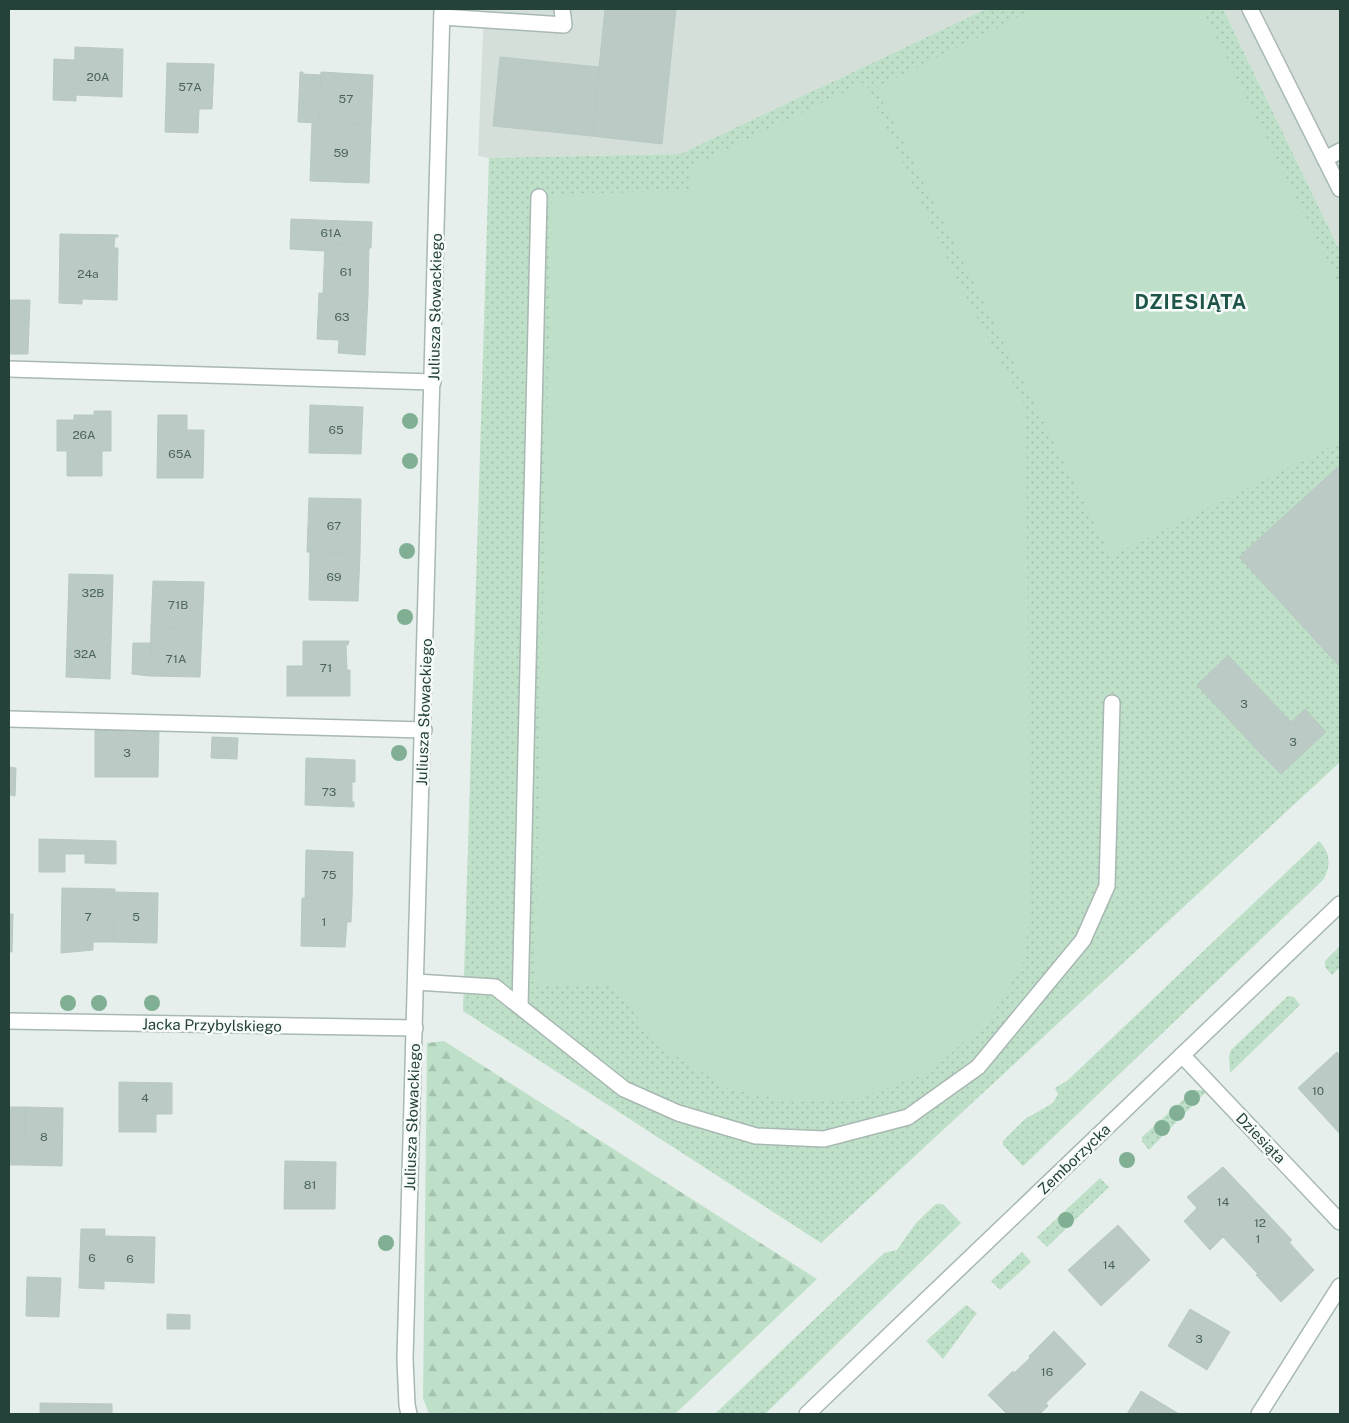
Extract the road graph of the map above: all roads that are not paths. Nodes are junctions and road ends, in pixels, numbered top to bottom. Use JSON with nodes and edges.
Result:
{"nodes":[{"id":1,"x":562,"y":9,"type":"edge"},
{"id":2,"x":1250,"y":9,"type":"edge"},
{"id":3,"x":442,"y":13,"type":"edge"},
{"id":4,"x":1340,"y":151,"type":"edge"},
{"id":5,"x":1325,"y":159,"type":"junction"},
{"id":6,"x":1340,"y":189,"type":"edge"},
{"id":7,"x":539,"y":197,"type":"dead end"},
{"id":8,"x":9,"y":369,"type":"edge"},
{"id":9,"x":433,"y":382,"type":"junction"},
{"id":10,"x":1112,"y":703,"type":"dead end"},
{"id":11,"x":9,"y":719,"type":"edge"},
{"id":12,"x":424,"y":730,"type":"junction"},
{"id":13,"x":1340,"y":904,"type":"edge"},
{"id":14,"x":416,"y":982,"type":"junction"},
{"id":15,"x":520,"y":1006,"type":"junction"},
{"id":16,"x":9,"y":1021,"type":"edge"},
{"id":17,"x":415,"y":1028,"type":"junction"},
{"id":18,"x":1182,"y":1055,"type":"junction"},
{"id":19,"x":1340,"y":1222,"type":"edge"},
{"id":20,"x":1340,"y":1286,"type":"edge"},
{"id":21,"x":409,"y":1414,"type":"edge"},
{"id":22,"x":807,"y":1414,"type":"edge"},
{"id":23,"x":1260,"y":1414,"type":"edge"}],
"edges":[{"from":1,"to":3,"type":"street"},
{"from":2,"to":5,"type":"street"},
{"from":3,"to":9,"type":"street","name":"Juliusza Słowackiego"},
{"from":4,"to":5,"type":"street"},
{"from":5,"to":6,"type":"street"},
{"from":7,"to":15,"type":"street"},
{"from":8,"to":9,"type":"street"},
{"from":9,"to":12,"type":"street","name":"Juliusza Słowackiego"},
{"from":10,"to":15,"type":"street"},
{"from":11,"to":12,"type":"street"},
{"from":12,"to":14,"type":"street","name":"Juliusza Słowackiego"},
{"from":13,"to":18,"type":"street","name":"Zemborzycka"},
{"from":14,"to":15,"type":"street"},
{"from":14,"to":17,"type":"street","name":"Juliusza Słowackiego"},
{"from":16,"to":17,"type":"street","name":"Jacka Przybylskiego"},
{"from":17,"to":21,"type":"street","name":"Juliusza Słowackiego"},
{"from":18,"to":19,"type":"street","name":"Dziesiąta"},
{"from":18,"to":22,"type":"street","name":"Zemborzycka"},
{"from":20,"to":23,"type":"street"}]}
